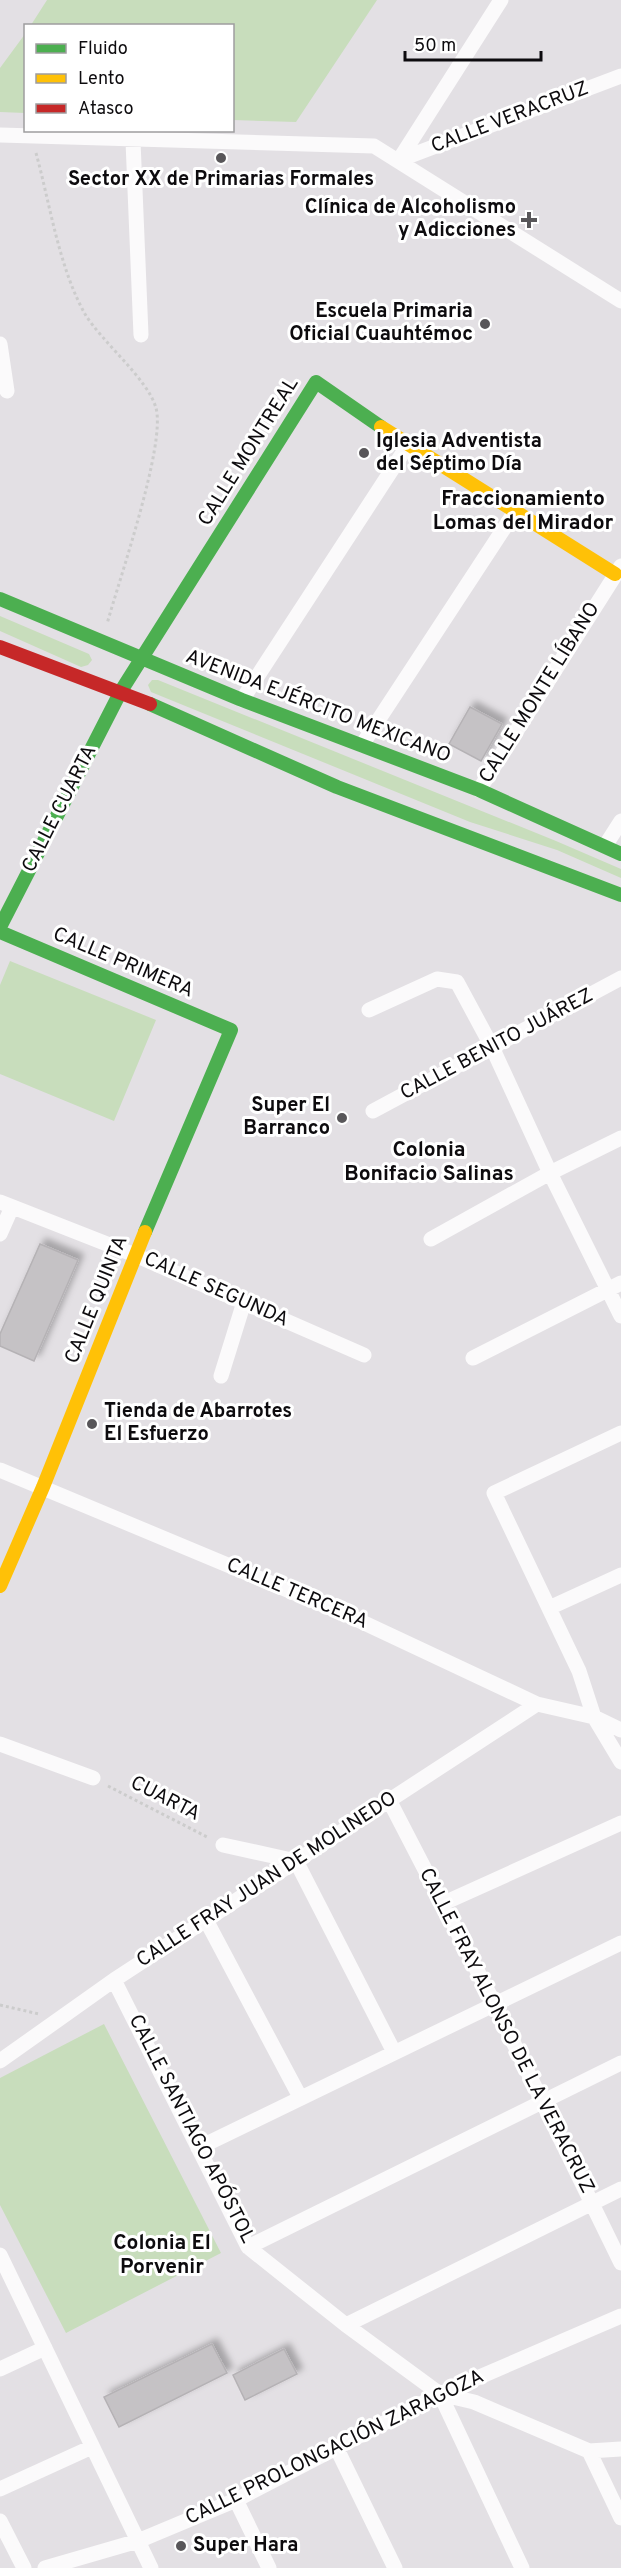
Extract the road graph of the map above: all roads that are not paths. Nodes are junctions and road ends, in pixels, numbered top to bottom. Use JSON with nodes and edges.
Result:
{"nodes":[{"id":1,"x":501,"y":0,"type":"edge"},
{"id":2,"x":621,"y":76,"type":"edge"},
{"id":3,"x":0,"y":135,"type":"edge"},
{"id":4,"x":133,"y":141,"type":"junction"},
{"id":5,"x":399,"y":160,"type":"junction"},
{"id":6,"x":621,"y":301,"type":"edge"},
{"id":7,"x":141,"y":335,"type":"dead end"},
{"id":8,"x":0,"y":344,"type":"edge"},
{"id":9,"x":7,"y":391,"type":"dead end"},
{"id":10,"x":408,"y":445,"type":"junction"},
{"id":11,"x":516,"y":510,"type":"junction"},
{"id":12,"x":618,"y":570,"type":"edge"},
{"id":13,"x":0,"y":599,"type":"edge"},
{"id":14,"x":0,"y":646,"type":"edge"},
{"id":15,"x":142,"y":659,"type":"junction"},
{"id":16,"x":121,"y":691,"type":"junction"},
{"id":17,"x":242,"y":700,"type":"junction"},
{"id":18,"x":362,"y":744,"type":"junction"},
{"id":19,"x":479,"y":790,"type":"junction"},
{"id":20,"x":621,"y":821,"type":"edge"},
{"id":21,"x":605,"y":846,"type":"junction"},
{"id":22,"x":621,"y":854,"type":"edge"},
{"id":23,"x":621,"y":895,"type":"edge"},
{"id":24,"x":0,"y":927,"type":"edge"},
{"id":25,"x":0,"y":932,"type":"edge"},
{"id":26,"x":621,"y":978,"type":"edge"},
{"id":27,"x":369,"y":1010,"type":"dead end"},
{"id":28,"x":231,"y":1030,"type":"joint"},
{"id":29,"x":492,"y":1047,"type":"junction"},
{"id":30,"x":373,"y":1111,"type":"dead end"},
{"id":31,"x":621,"y":1138,"type":"edge"},
{"id":32,"x":550,"y":1173,"type":"junction"},
{"id":33,"x":6,"y":1205,"type":"edge"},
{"id":34,"x":0,"y":1234,"type":"edge"},
{"id":35,"x":431,"y":1239,"type":"dead end"},
{"id":36,"x":135,"y":1255,"type":"junction"},
{"id":37,"x":614,"y":1286,"type":"edge"},
{"id":38,"x":244,"y":1302,"type":"junction"},
{"id":39,"x":621,"y":1316,"type":"edge"},
{"id":40,"x":364,"y":1355,"type":"dead end"},
{"id":41,"x":473,"y":1358,"type":"dead end"},
{"id":42,"x":221,"y":1376,"type":"dead end"},
{"id":43,"x":621,"y":1433,"type":"edge"},
{"id":44,"x":0,"y":1470,"type":"edge"},
{"id":45,"x":43,"y":1487,"type":"junction"},
{"id":46,"x":621,"y":1575,"type":"edge"},
{"id":47,"x":0,"y":1586,"type":"edge"},
{"id":48,"x":549,"y":1608,"type":"junction"},
{"id":49,"x":537,"y":1704,"type":"junction"},
{"id":50,"x":594,"y":1717,"type":"junction"},
{"id":51,"x":621,"y":1730,"type":"edge"},
{"id":52,"x":0,"y":1744,"type":"edge"},
{"id":53,"x":621,"y":1762,"type":"edge"},
{"id":54,"x":93,"y":1779,"type":"road end"},
{"id":55,"x":389,"y":1800,"type":"junction"},
{"id":56,"x":621,"y":1823,"type":"edge"},
{"id":57,"x":224,"y":1845,"type":"road end"},
{"id":58,"x":296,"y":1861,"type":"junction"},
{"id":59,"x":444,"y":1903,"type":"junction"},
{"id":60,"x":206,"y":1920,"type":"junction"},
{"id":61,"x":621,"y":1943,"type":"edge"},
{"id":62,"x":114,"y":1980,"type":"junction"},
{"id":63,"x":494,"y":2003,"type":"junction"},
{"id":64,"x":394,"y":2052,"type":"junction"},
{"id":65,"x":0,"y":2061,"type":"edge"},
{"id":66,"x":621,"y":2062,"type":"edge"},
{"id":67,"x":300,"y":2097,"type":"junction"},
{"id":68,"x":543,"y":2100,"type":"junction"},
{"id":69,"x":198,"y":2148,"type":"junction"},
{"id":70,"x":621,"y":2189,"type":"edge"},
{"id":71,"x":592,"y":2203,"type":"junction"},
{"id":72,"x":248,"y":2247,"type":"junction"},
{"id":73,"x":0,"y":2255,"type":"edge"},
{"id":74,"x":621,"y":2263,"type":"edge"},
{"id":75,"x":621,"y":2316,"type":"edge"},
{"id":76,"x":346,"y":2325,"type":"junction"},
{"id":77,"x":45,"y":2348,"type":"junction"},
{"id":78,"x":0,"y":2369,"type":"edge"},
{"id":79,"x":440,"y":2394,"type":"junction"},
{"id":80,"x":92,"y":2447,"type":"junction"},
{"id":81,"x":337,"y":2449,"type":"junction"},
{"id":82,"x":621,"y":2449,"type":"edge"},
{"id":83,"x":589,"y":2451,"type":"junction"},
{"id":84,"x":0,"y":2489,"type":"edge"},
{"id":85,"x":236,"y":2500,"type":"junction"},
{"id":86,"x":621,"y":2518,"type":"edge"},
{"id":87,"x":0,"y":2521,"type":"edge"},
{"id":88,"x":138,"y":2541,"type":"junction"},
{"id":89,"x":24,"y":2568,"type":"edge"},
{"id":90,"x":45,"y":2568,"type":"edge"},
{"id":91,"x":151,"y":2568,"type":"edge"},
{"id":92,"x":269,"y":2568,"type":"edge"},
{"id":93,"x":395,"y":2568,"type":"edge"},
{"id":94,"x":522,"y":2568,"type":"edge"}],
"edges":[{"from":1,"to":5,"type":"street"},
{"from":2,"to":5,"type":"street","name":"CALLE VERACRUZ"},
{"from":3,"to":4,"type":"street"},
{"from":4,"to":5,"type":"street"},
{"from":4,"to":7,"type":"street"},
{"from":5,"to":6,"type":"street"},
{"from":8,"to":9,"type":"street"},
{"from":10,"to":11,"type":"street","name":"CALLE MONTREAL"},
{"from":10,"to":15,"type":"street","name":"CALLE MONTREAL"},
{"from":10,"to":17,"type":"street"},
{"from":11,"to":12,"type":"street","name":"CALLE MONTREAL"},
{"from":11,"to":18,"type":"street"},
{"from":12,"to":19,"type":"street","name":"CALLE MONTE LÍBANO"},
{"from":13,"to":15,"type":"street","name":"AVENIDA EJÉRCITO MEXICANO"},
{"from":14,"to":16,"type":"street"},
{"from":15,"to":16,"type":"street","name":"CALLE MONTREAL"},
{"from":15,"to":17,"type":"street","name":"AVENIDA EJÉRCITO MEXICANO"},
{"from":16,"to":23,"type":"street"},
{"from":16,"to":24,"type":"street","name":"CALLE CUARTA"},
{"from":17,"to":18,"type":"street","name":"AVENIDA EJÉRCITO MEXICANO"},
{"from":18,"to":19,"type":"street","name":"AVENIDA EJÉRCITO MEXICANO"},
{"from":19,"to":21,"type":"street","name":"AVENIDA EJÉRCITO MEXICANO"},
{"from":20,"to":21,"type":"street"},
{"from":21,"to":22,"type":"street","name":"AVENIDA EJÉRCITO MEXICANO"},
{"from":25,"to":28,"type":"street","name":"CALLE PRIMERA"},
{"from":26,"to":29,"type":"street","name":"CALLE BENITO JUÁREZ"},
{"from":27,"to":29,"type":"street"},
{"from":28,"to":36,"type":"street","name":"CALLE QUINTA"},
{"from":29,"to":30,"type":"street","name":"CALLE BENITO JUÁREZ"},
{"from":29,"to":32,"type":"street"},
{"from":31,"to":32,"type":"street"},
{"from":32,"to":35,"type":"street"},
{"from":32,"to":37,"type":"street"},
{"from":33,"to":34,"type":"street"},
{"from":33,"to":36,"type":"street","name":"CALLE SEGUNDA"},
{"from":36,"to":38,"type":"street","name":"CALLE SEGUNDA"},
{"from":36,"to":45,"type":"street","name":"CALLE QUINTA"},
{"from":37,"to":39,"type":"street"},
{"from":37,"to":41,"type":"street"},
{"from":38,"to":40,"type":"street","name":"CALLE SEGUNDA"},
{"from":38,"to":42,"type":"street"},
{"from":43,"to":48,"type":"street"},
{"from":44,"to":45,"type":"street","name":"CALLE TERCERA"},
{"from":45,"to":47,"type":"street","name":"CALLE QUINTA"},
{"from":45,"to":49,"type":"street","name":"CALLE TERCERA"},
{"from":46,"to":48,"type":"street"},
{"from":48,"to":50,"type":"street"},
{"from":49,"to":50,"type":"street","name":"CALLE TERCERA"},
{"from":49,"to":55,"type":"street","name":"CALLE FRAY JUAN DE MOLINEDO"},
{"from":50,"to":51,"type":"street","name":"CALLE TERCERA"},
{"from":50,"to":53,"type":"street"},
{"from":52,"to":54,"type":"street"},
{"from":55,"to":58,"type":"street","name":"CALLE FRAY JUAN DE MOLINEDO"},
{"from":55,"to":59,"type":"street","name":"CALLE FRAY ALONSO DE LA VERACRUZ"},
{"from":56,"to":59,"type":"street"},
{"from":57,"to":58,"type":"street"},
{"from":58,"to":60,"type":"street","name":"CALLE FRAY JUAN DE MOLINEDO"},
{"from":58,"to":64,"type":"street"},
{"from":59,"to":63,"type":"street","name":"CALLE FRAY ALONSO DE LA VERACRUZ"},
{"from":60,"to":62,"type":"street","name":"CALLE FRAY JUAN DE MOLINEDO"},
{"from":60,"to":67,"type":"street"},
{"from":61,"to":63,"type":"street"},
{"from":62,"to":65,"type":"street","name":"CALLE FRAY JUAN DE MOLINEDO"},
{"from":62,"to":69,"type":"street","name":"CALLE SANTIAGO APÓSTOL"},
{"from":63,"to":64,"type":"street"},
{"from":63,"to":68,"type":"street","name":"CALLE FRAY ALONSO DE LA VERACRUZ"},
{"from":64,"to":67,"type":"street"},
{"from":66,"to":68,"type":"street"},
{"from":67,"to":69,"type":"street"},
{"from":68,"to":71,"type":"street","name":"CALLE FRAY ALONSO DE LA VERACRUZ"},
{"from":68,"to":72,"type":"street"},
{"from":69,"to":72,"type":"street","name":"CALLE SANTIAGO APÓSTOL"},
{"from":70,"to":71,"type":"street"},
{"from":71,"to":74,"type":"street","name":"CALLE FRAY ALONSO DE LA VERACRUZ"},
{"from":71,"to":76,"type":"street"},
{"from":72,"to":76,"type":"street","name":"CALLE SANTIAGO APÓSTOL"},
{"from":73,"to":77,"type":"street"},
{"from":75,"to":79,"type":"street","name":"CALLE PROLONGACIÓN ZARAGOZA"},
{"from":76,"to":79,"type":"street","name":"CALLE SANTIAGO APÓSTOL"},
{"from":77,"to":78,"type":"street"},
{"from":77,"to":80,"type":"street"},
{"from":79,"to":81,"type":"street","name":"CALLE PROLONGACIÓN ZARAGOZA"},
{"from":79,"to":83,"type":"street","name":"CALLE SANTIAGO APÓSTOL"},
{"from":79,"to":94,"type":"street"},
{"from":80,"to":84,"type":"street"},
{"from":80,"to":88,"type":"street"},
{"from":81,"to":85,"type":"street","name":"CALLE PROLONGACIÓN ZARAGOZA"},
{"from":81,"to":93,"type":"street"},
{"from":82,"to":83,"type":"street","name":"CALLE SANTIAGO APÓSTOL"},
{"from":83,"to":86,"type":"street"},
{"from":85,"to":88,"type":"street","name":"CALLE PROLONGACIÓN ZARAGOZA"},
{"from":85,"to":92,"type":"street"},
{"from":87,"to":89,"type":"street"},
{"from":88,"to":90,"type":"street","name":"CALLE PROLONGACIÓN ZARAGOZA"},
{"from":88,"to":91,"type":"street"}]}
